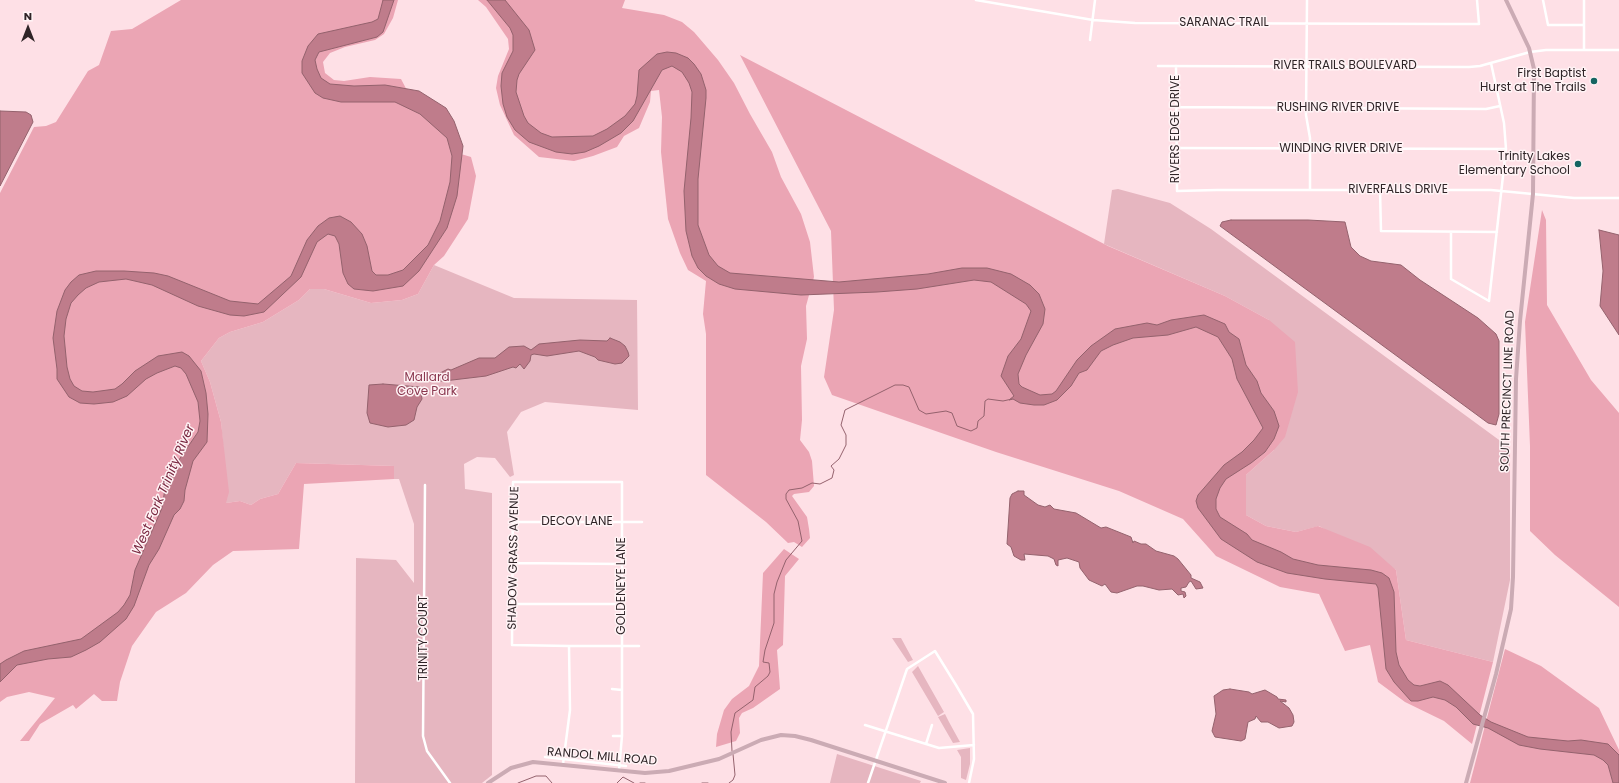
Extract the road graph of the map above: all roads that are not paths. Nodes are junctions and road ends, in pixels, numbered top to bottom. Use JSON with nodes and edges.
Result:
{"nodes":[{"id":1,"x":976,"y":0,"type":"edge"},
{"id":2,"x":1095,"y":0,"type":"edge"},
{"id":3,"x":1307,"y":0,"type":"edge"},
{"id":4,"x":1477,"y":0,"type":"edge"},
{"id":5,"x":1506,"y":0,"type":"edge"},
{"id":6,"x":1542,"y":0,"type":"edge"},
{"id":7,"x":1584,"y":0,"type":"edge"},
{"id":8,"x":1093,"y":20,"type":"junction"},
{"id":9,"x":1307,"y":24,"type":"junction"},
{"id":10,"x":1584,"y":25,"type":"junction"},
{"id":11,"x":1090,"y":40,"type":"dead end"},
{"id":12,"x":1584,"y":50,"type":"junction"},
{"id":13,"x":1619,"y":50,"type":"edge"},
{"id":14,"x":1530,"y":52,"type":"junction"},
{"id":15,"x":1491,"y":63,"type":"junction"},
{"id":16,"x":1158,"y":66,"type":"dead end"},
{"id":17,"x":1176,"y":66,"type":"junction"},
{"id":18,"x":1307,"y":66,"type":"junction"},
{"id":19,"x":1500,"y":106,"type":"junction"},
{"id":20,"x":1176,"y":107,"type":"junction"},
{"id":21,"x":1306,"y":108,"type":"junction"},
{"id":22,"x":1175,"y":148,"type":"junction"},
{"id":23,"x":1311,"y":149,"type":"junction"},
{"id":24,"x":1506,"y":149,"type":"junction"},
{"id":25,"x":1310,"y":190,"type":"junction"},
{"id":26,"x":1380,"y":190,"type":"junction"},
{"id":27,"x":1502,"y":191,"type":"junction"},
{"id":28,"x":1177,"y":192,"type":"joint"},
{"id":29,"x":1533,"y":194,"type":"junction"},
{"id":30,"x":1619,"y":198,"type":"edge"},
{"id":31,"x":1451,"y":232,"type":"junction"},
{"id":32,"x":1497,"y":232,"type":"junction"},
{"id":33,"x":622,"y":482,"type":"joint"},
{"id":34,"x":424,"y":485,"type":"dead end"},
{"id":35,"x":513,"y":522,"type":"junction"},
{"id":36,"x":622,"y":522,"type":"junction"},
{"id":37,"x":642,"y":522,"type":"dead end"},
{"id":38,"x":513,"y":563,"type":"junction"},
{"id":39,"x":622,"y":564,"type":"junction"},
{"id":40,"x":513,"y":604,"type":"junction"},
{"id":41,"x":622,"y":604,"type":"junction"},
{"id":42,"x":569,"y":646,"type":"junction"},
{"id":43,"x":622,"y":646,"type":"junction"},
{"id":44,"x":639,"y":646,"type":"dead end"},
{"id":45,"x":612,"y":689,"type":"dead end"},
{"id":46,"x":622,"y":690,"type":"junction"},
{"id":47,"x":865,"y":725,"type":"dead end"},
{"id":48,"x":932,"y":725,"type":"dead end"},
{"id":49,"x":886,"y":731,"type":"junction"},
{"id":50,"x":613,"y":736,"type":"dead end"},
{"id":51,"x":622,"y":736,"type":"junction"},
{"id":52,"x":926,"y":744,"type":"junction"},
{"id":53,"x":974,"y":745,"type":"junction"},
{"id":54,"x":545,"y":756,"type":"dead end"},
{"id":55,"x":563,"y":761,"type":"junction"},
{"id":56,"x":876,"y":761,"type":"junction"},
{"id":57,"x":620,"y":765,"type":"junction"},
{"id":58,"x":626,"y":766,"type":"dead end"},
{"id":59,"x":619,"y":770,"type":"junction"},
{"id":60,"x":450,"y":783,"type":"edge"},
{"id":61,"x":488,"y":783,"type":"edge"},
{"id":62,"x":868,"y":783,"type":"edge"},
{"id":63,"x":945,"y":783,"type":"edge"},
{"id":64,"x":969,"y":783,"type":"edge"},
{"id":65,"x":1466,"y":783,"type":"edge"}],
"edges":[{"from":1,"to":8,"type":"street","name":"SARANAC TRAIL"},
{"from":2,"to":8,"type":"street"},
{"from":3,"to":9,"type":"street"},
{"from":4,"to":9,"type":"street","name":"SARANAC TRAIL"},
{"from":5,"to":14,"type":"main road","name":"SOUTH PRECINCT LINE ROAD"},
{"from":6,"to":10,"type":"street"},
{"from":7,"to":10,"type":"street"},
{"from":8,"to":9,"type":"street","name":"SARANAC TRAIL"},
{"from":8,"to":11,"type":"street"},
{"from":9,"to":18,"type":"street"},
{"from":10,"to":12,"type":"street"},
{"from":12,"to":13,"type":"street","name":"RIVER TRAILS BOULEVARD"},
{"from":12,"to":14,"type":"street","name":"RIVER TRAILS BOULEVARD"},
{"from":14,"to":15,"type":"street","name":"RIVER TRAILS BOULEVARD"},
{"from":14,"to":29,"type":"main road","name":"SOUTH PRECINCT LINE ROAD"},
{"from":15,"to":18,"type":"street","name":"RIVER TRAILS BOULEVARD"},
{"from":15,"to":19,"type":"street"},
{"from":16,"to":17,"type":"street","name":"RIVER TRAILS BOULEVARD"},
{"from":17,"to":18,"type":"street","name":"RIVER TRAILS BOULEVARD"},
{"from":17,"to":20,"type":"street","name":"RIVERS EDGE DRIVE"},
{"from":18,"to":21,"type":"street"},
{"from":19,"to":21,"type":"street","name":"RUSHING RIVER DRIVE"},
{"from":19,"to":24,"type":"street"},
{"from":20,"to":21,"type":"street","name":"RUSHING RIVER DRIVE"},
{"from":20,"to":22,"type":"street","name":"RIVERS EDGE DRIVE"},
{"from":21,"to":23,"type":"street"},
{"from":22,"to":23,"type":"street","name":"WINDING RIVER DRIVE"},
{"from":22,"to":28,"type":"street","name":"RIVERS EDGE DRIVE"},
{"from":23,"to":24,"type":"street","name":"WINDING RIVER DRIVE"},
{"from":23,"to":25,"type":"street"},
{"from":24,"to":27,"type":"street"},
{"from":25,"to":26,"type":"street","name":"RIVERFALLS DRIVE"},
{"from":25,"to":28,"type":"street","name":"RIVERFALLS DRIVE"},
{"from":26,"to":27,"type":"street","name":"RIVERFALLS DRIVE"},
{"from":26,"to":31,"type":"street"},
{"from":27,"to":29,"type":"street","name":"RIVERFALLS DRIVE"},
{"from":27,"to":32,"type":"street"},
{"from":29,"to":30,"type":"street","name":"RIVERFALLS DRIVE"},
{"from":29,"to":65,"type":"main road","name":"SOUTH PRECINCT LINE ROAD"},
{"from":31,"to":32,"type":"street"},
{"from":31,"to":32,"type":"street"},
{"from":33,"to":35,"type":"street","name":"SHADOW GRASS AVENUE"},
{"from":33,"to":36,"type":"street","name":"GOLDENEYE LANE"},
{"from":34,"to":60,"type":"street","name":"TRINITY COURT"},
{"from":35,"to":36,"type":"street","name":"DECOY LANE"},
{"from":35,"to":38,"type":"street","name":"SHADOW GRASS AVENUE"},
{"from":36,"to":37,"type":"street","name":"DECOY LANE"},
{"from":36,"to":39,"type":"street","name":"GOLDENEYE LANE"},
{"from":38,"to":39,"type":"street"},
{"from":38,"to":40,"type":"street","name":"SHADOW GRASS AVENUE"},
{"from":39,"to":41,"type":"street","name":"GOLDENEYE LANE"},
{"from":40,"to":41,"type":"street"},
{"from":40,"to":42,"type":"street","name":"SHADOW GRASS AVENUE"},
{"from":41,"to":43,"type":"street","name":"GOLDENEYE LANE"},
{"from":42,"to":43,"type":"street"},
{"from":42,"to":55,"type":"street"},
{"from":43,"to":44,"type":"street"},
{"from":43,"to":46,"type":"street","name":"GOLDENEYE LANE"},
{"from":45,"to":46,"type":"street"},
{"from":46,"to":51,"type":"street","name":"GOLDENEYE LANE"},
{"from":47,"to":49,"type":"street"},
{"from":48,"to":52,"type":"street"},
{"from":49,"to":52,"type":"street"},
{"from":49,"to":53,"type":"street"},
{"from":49,"to":56,"type":"street"},
{"from":50,"to":51,"type":"street"},
{"from":51,"to":57,"type":"street","name":"GOLDENEYE LANE"},
{"from":52,"to":53,"type":"street"},
{"from":53,"to":64,"type":"street"},
{"from":54,"to":55,"type":"street","name":"RANDOL MILL ROAD"},
{"from":55,"to":57,"type":"street","name":"RANDOL MILL ROAD"},
{"from":55,"to":59,"type":"main road","name":"RANDOL MILL ROAD"},
{"from":55,"to":61,"type":"main road","name":"RANDOL MILL ROAD"},
{"from":56,"to":59,"type":"main road","name":"RANDOL MILL ROAD"},
{"from":56,"to":62,"type":"street"},
{"from":56,"to":63,"type":"main road","name":"RANDOL MILL ROAD"},
{"from":57,"to":58,"type":"street","name":"RANDOL MILL ROAD"},
{"from":57,"to":59,"type":"street","name":"GOLDENEYE LANE"}]}
